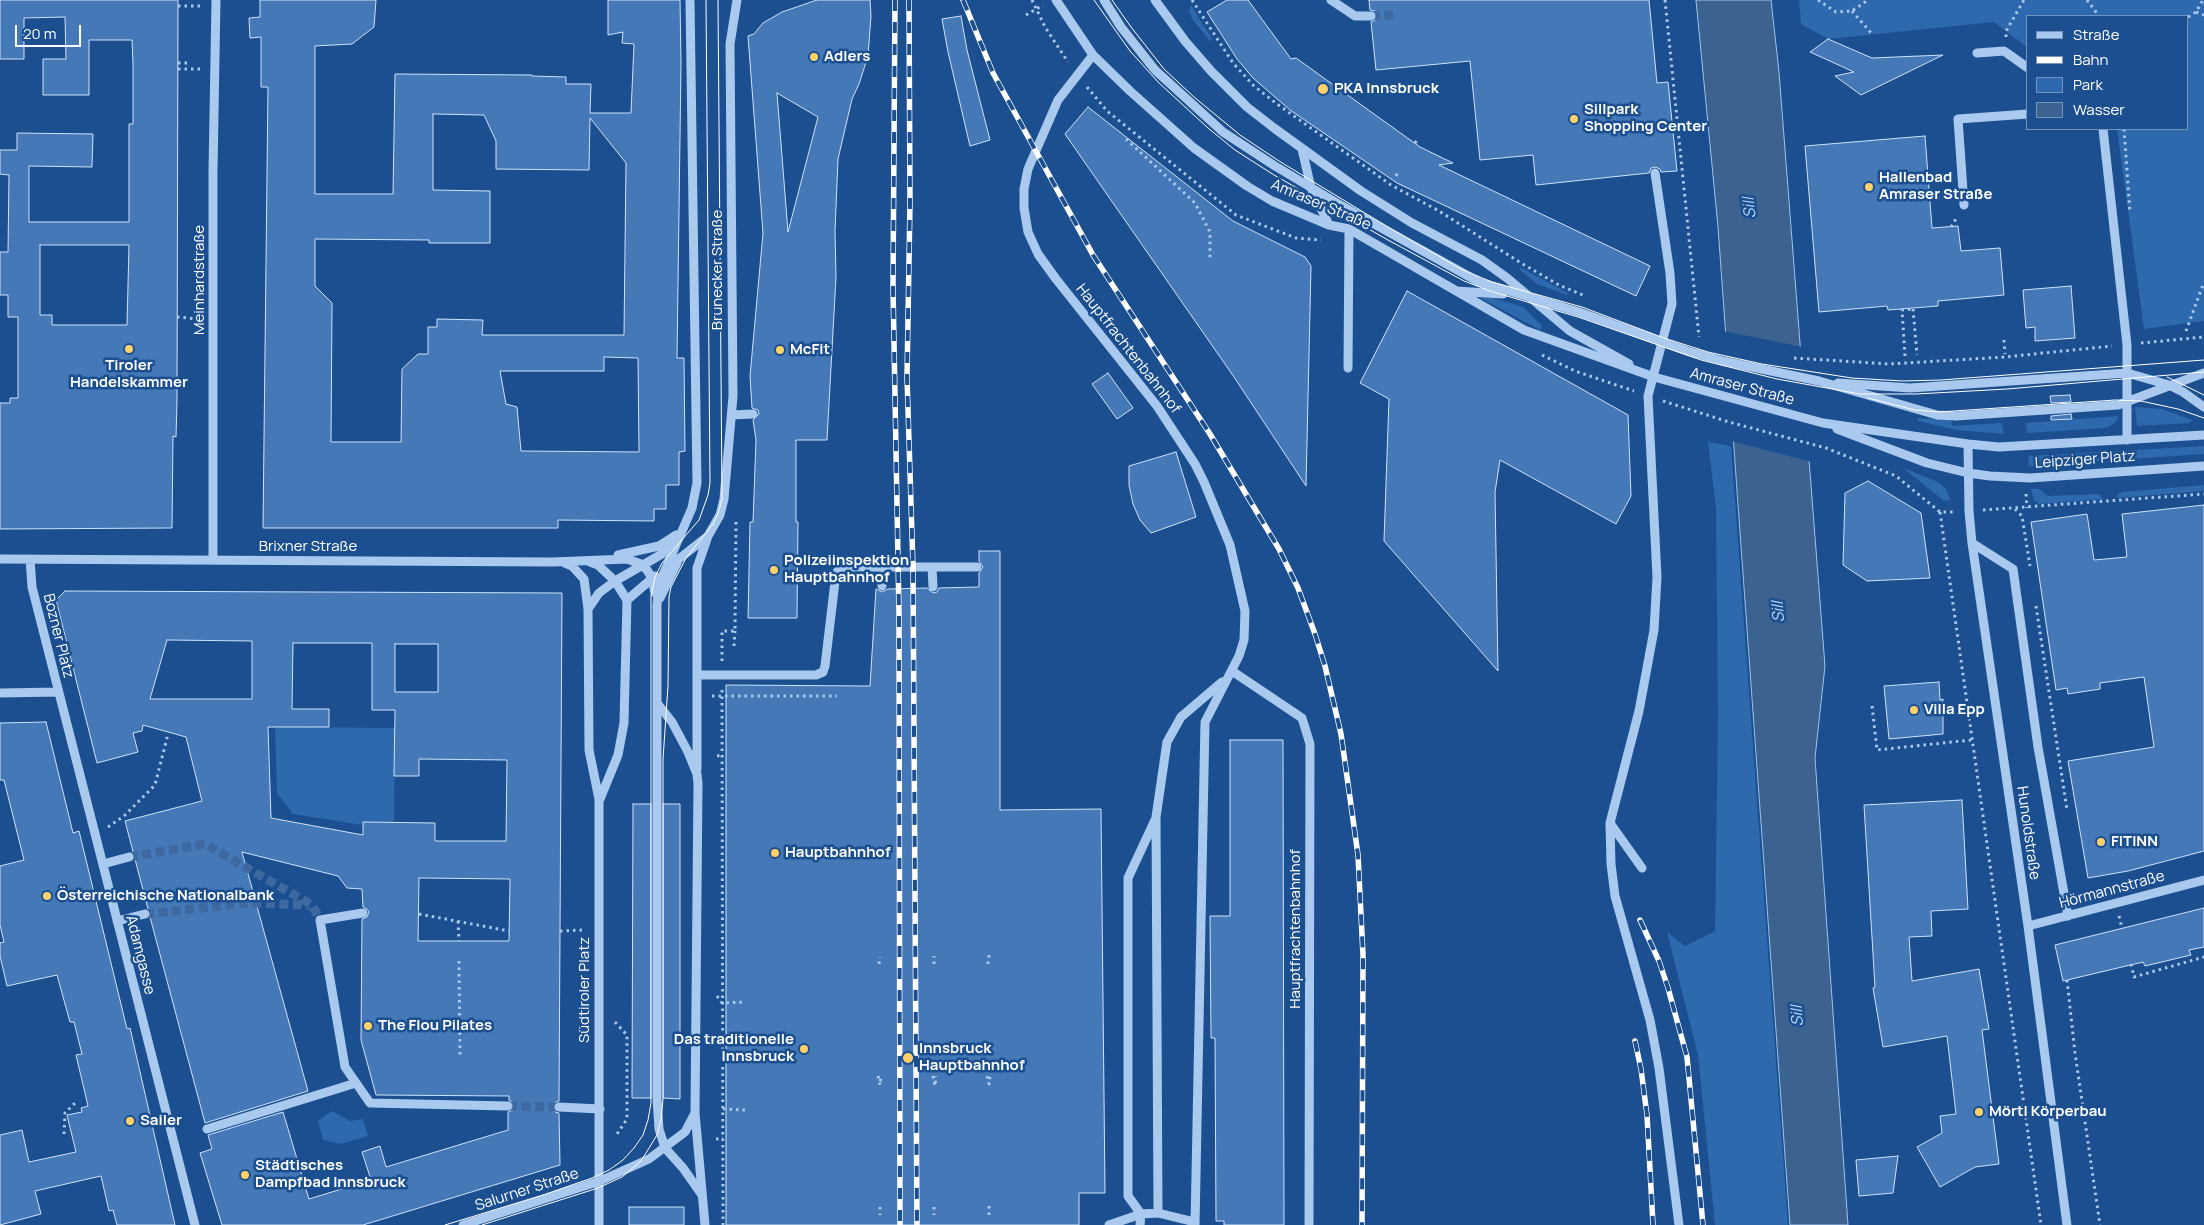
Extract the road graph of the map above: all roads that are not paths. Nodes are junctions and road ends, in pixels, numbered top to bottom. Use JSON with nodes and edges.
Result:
{"nodes":[{"id":1,"x":216,"y":0,"type":"edge"},
{"id":2,"x":690,"y":0,"type":"edge"},
{"id":3,"x":737,"y":0,"type":"edge"},
{"id":4,"x":1056,"y":0,"type":"edge"},
{"id":5,"x":1104,"y":0,"type":"edge"},
{"id":6,"x":1331,"y":0,"type":"edge"},
{"id":7,"x":1159,"y":1,"type":"edge"},
{"id":8,"x":1371,"y":16,"type":"tunnel mouth"},
{"id":9,"x":681,"y":30,"type":"dead end"},
{"id":10,"x":692,"y":30,"type":"junction"},
{"id":11,"x":1977,"y":53,"type":"dead end"},
{"id":12,"x":1093,"y":55,"type":"junction"},
{"id":13,"x":2026,"y":67,"type":"edge"},
{"id":14,"x":2026,"y":114,"type":"edge"},
{"id":15,"x":2103,"y":130,"type":"edge"},
{"id":16,"x":1302,"y":149,"type":"junction"},
{"id":17,"x":1655,"y":173,"type":"dead end"},
{"id":18,"x":1311,"y":188,"type":"junction"},
{"id":19,"x":1964,"y":205,"type":"dead end"},
{"id":20,"x":1329,"y":225,"type":"junction"},
{"id":21,"x":1349,"y":229,"type":"junction"},
{"id":22,"x":1454,"y":291,"type":"junction"},
{"id":23,"x":1526,"y":296,"type":"junction"},
{"id":24,"x":1662,"y":343,"type":"junction"},
{"id":25,"x":1348,"y":368,"type":"dead end"},
{"id":26,"x":2127,"y":373,"type":"junction"},
{"id":27,"x":2204,"y":373,"type":"edge"},
{"id":28,"x":1654,"y":377,"type":"junction"},
{"id":29,"x":1819,"y":381,"type":"junction"},
{"id":30,"x":2169,"y":386,"type":"junction"},
{"id":31,"x":2127,"y":400,"type":"junction"},
{"id":32,"x":2204,"y":407,"type":"edge"},
{"id":33,"x":753,"y":414,"type":"dead end"},
{"id":34,"x":732,"y":415,"type":"junction"},
{"id":35,"x":1823,"y":423,"type":"junction"},
{"id":36,"x":2204,"y":435,"type":"edge"},
{"id":37,"x":2127,"y":440,"type":"junction"},
{"id":38,"x":1968,"y":444,"type":"junction"},
{"id":39,"x":2204,"y":466,"type":"edge"},
{"id":40,"x":1968,"y":473,"type":"junction"},
{"id":41,"x":684,"y":528,"type":"junction"},
{"id":42,"x":708,"y":536,"type":"junction"},
{"id":43,"x":1972,"y":543,"type":"junction"},
{"id":44,"x":0,"y":559,"type":"edge"},
{"id":45,"x":30,"y":559,"type":"junction"},
{"id":46,"x":214,"y":560,"type":"junction"},
{"id":47,"x":585,"y":560,"type":"junction"},
{"id":48,"x":679,"y":560,"type":"junction"},
{"id":49,"x":563,"y":562,"type":"junction"},
{"id":50,"x":641,"y":564,"type":"junction"},
{"id":51,"x":882,"y":566,"type":"junction"},
{"id":52,"x":932,"y":567,"type":"junction"},
{"id":53,"x":977,"y":567,"type":"dead end"},
{"id":54,"x":664,"y":571,"type":"junction"},
{"id":55,"x":652,"y":578,"type":"junction"},
{"id":56,"x":615,"y":581,"type":"junction"},
{"id":57,"x":882,"y":586,"type":"dead end"},
{"id":58,"x":933,"y":587,"type":"dead end"},
{"id":59,"x":626,"y":600,"type":"junction"},
{"id":60,"x":657,"y":605,"type":"junction"},
{"id":61,"x":588,"y":609,"type":"junction"},
{"id":62,"x":1232,"y":671,"type":"junction"},
{"id":63,"x":698,"y":675,"type":"junction"},
{"id":64,"x":1226,"y":679,"type":"junction"},
{"id":65,"x":58,"y":692,"type":"junction"},
{"id":66,"x":0,"y":693,"type":"edge"},
{"id":67,"x":657,"y":703,"type":"junction"},
{"id":68,"x":696,"y":774,"type":"junction"},
{"id":69,"x":600,"y":799,"type":"junction"},
{"id":70,"x":1156,"y":817,"type":"junction"},
{"id":71,"x":1610,"y":823,"type":"junction"},
{"id":72,"x":130,"y":857,"type":"tunnel mouth"},
{"id":73,"x":103,"y":864,"type":"junction"},
{"id":74,"x":1642,"y":868,"type":"dead end"},
{"id":75,"x":2204,"y":880,"type":"edge"},
{"id":76,"x":362,"y":913,"type":"dead end"},
{"id":77,"x":145,"y":914,"type":"tunnel mouth"},
{"id":78,"x":2068,"y":916,"type":"junction"},
{"id":79,"x":117,"y":921,"type":"junction"},
{"id":80,"x":2028,"y":926,"type":"junction"},
{"id":81,"x":356,"y":1083,"type":"junction"},
{"id":82,"x":508,"y":1106,"type":"tunnel mouth"},
{"id":83,"x":559,"y":1107,"type":"tunnel mouth"},
{"id":84,"x":600,"y":1108,"type":"junction"},
{"id":85,"x":695,"y":1113,"type":"junction"},
{"id":86,"x":206,"y":1129,"type":"dead end"},
{"id":87,"x":665,"y":1148,"type":"junction"},
{"id":88,"x":600,"y":1181,"type":"junction"},
{"id":89,"x":702,"y":1195,"type":"junction"},
{"id":90,"x":1158,"y":1213,"type":"junction"},
{"id":91,"x":1141,"y":1214,"type":"junction"},
{"id":92,"x":1195,"y":1223,"type":"edge"},
{"id":93,"x":196,"y":1225,"type":"edge"},
{"id":94,"x":463,"y":1225,"type":"edge"},
{"id":95,"x":600,"y":1225,"type":"edge"},
{"id":96,"x":705,"y":1225,"type":"edge"},
{"id":97,"x":1109,"y":1225,"type":"edge"},
{"id":98,"x":1140,"y":1225,"type":"edge"},
{"id":99,"x":1308,"y":1225,"type":"edge"},
{"id":100,"x":1679,"y":1225,"type":"edge"},
{"id":101,"x":2067,"y":1225,"type":"edge"}],
"edges":[{"from":1,"to":46,"type":"street","name":"Meinhardstraße"},
{"from":2,"to":10,"type":"street","name":"Brunecker Straße"},
{"from":3,"to":34,"type":"street","name":"Brunecker Straße"},
{"from":4,"to":12,"type":"street","name":"Amraser Straße"},
{"from":5,"to":18,"type":"street"},
{"from":6,"to":8,"type":"street"},
{"from":7,"to":16,"type":"street","name":"Amraser Straße"},
{"from":9,"to":10,"type":"street"},
{"from":10,"to":41,"type":"street","name":"Brunecker Straße"},
{"from":11,"to":13,"type":"street"},
{"from":12,"to":20,"type":"street","name":"Amraser Straße"},
{"from":12,"to":62,"type":"street","name":"Hauptfrachtenbahnhof"},
{"from":14,"to":19,"type":"street"},
{"from":15,"to":26,"type":"street"},
{"from":16,"to":18,"type":"street"},
{"from":16,"to":23,"type":"street","name":"Amraser Straße"},
{"from":17,"to":24,"type":"street"},
{"from":18,"to":20,"type":"street"},
{"from":18,"to":23,"type":"street"},
{"from":20,"to":21,"type":"street","name":"Amraser Straße"},
{"from":21,"to":22,"type":"street","name":"Amraser Straße"},
{"from":21,"to":25,"type":"street"},
{"from":22,"to":23,"type":"street"},
{"from":22,"to":28,"type":"street","name":"Amraser Straße"},
{"from":23,"to":24,"type":"street"},
{"from":23,"to":28,"type":"street","name":"Amraser Straße"},
{"from":24,"to":28,"type":"street"},
{"from":24,"to":29,"type":"street"},
{"from":26,"to":29,"type":"street"},
{"from":26,"to":30,"type":"street"},
{"from":26,"to":31,"type":"street"},
{"from":27,"to":30,"type":"street"},
{"from":28,"to":35,"type":"street","name":"Amraser Straße"},
{"from":28,"to":71,"type":"street"},
{"from":29,"to":31,"type":"street"},
{"from":30,"to":31,"type":"street"},
{"from":30,"to":32,"type":"street"},
{"from":31,"to":37,"type":"street"},
{"from":33,"to":34,"type":"street"},
{"from":34,"to":42,"type":"street","name":"Brunecker Straße"},
{"from":35,"to":38,"type":"street","name":"Amraser Straße"},
{"from":35,"to":40,"type":"street","name":"Amraser Straße"},
{"from":36,"to":37,"type":"street","name":"Leipziger Platz"},
{"from":37,"to":38,"type":"street","name":"Leipziger Platz"},
{"from":38,"to":40,"type":"street","name":"Hunoldstraße"},
{"from":39,"to":40,"type":"street","name":"Leipziger Platz"},
{"from":40,"to":43,"type":"street","name":"Hunoldstraße"},
{"from":41,"to":47,"type":"street"},
{"from":41,"to":50,"type":"street"},
{"from":41,"to":54,"type":"street"},
{"from":42,"to":48,"type":"street"},
{"from":42,"to":63,"type":"street"},
{"from":43,"to":78,"type":"street"},
{"from":43,"to":80,"type":"street","name":"Hunoldstraße"},
{"from":44,"to":45,"type":"street"},
{"from":45,"to":46,"type":"street","name":"Brixner Straße"},
{"from":45,"to":65,"type":"street","name":"Bozner Platz"},
{"from":46,"to":49,"type":"street","name":"Brixner Straße"},
{"from":47,"to":49,"type":"street","name":"Brixner Straße"},
{"from":47,"to":50,"type":"street"},
{"from":47,"to":56,"type":"street"},
{"from":48,"to":54,"type":"street"},
{"from":48,"to":60,"type":"street"},
{"from":49,"to":61,"type":"street","name":"Südtiroler Platz"},
{"from":50,"to":55,"type":"street"},
{"from":50,"to":56,"type":"street"},
{"from":51,"to":52,"type":"street"},
{"from":51,"to":57,"type":"street"},
{"from":51,"to":63,"type":"street"},
{"from":52,"to":53,"type":"street"},
{"from":52,"to":58,"type":"street"},
{"from":54,"to":55,"type":"street"},
{"from":54,"to":60,"type":"street"},
{"from":55,"to":59,"type":"street"},
{"from":55,"to":60,"type":"street"},
{"from":56,"to":59,"type":"street"},
{"from":56,"to":61,"type":"street"},
{"from":59,"to":69,"type":"street","name":"Südtiroler Platz"},
{"from":60,"to":67,"type":"street"},
{"from":61,"to":69,"type":"street","name":"Südtiroler Platz"},
{"from":62,"to":64,"type":"street","name":"Hauptfrachtenbahnhof"},
{"from":62,"to":99,"type":"street","name":"Hauptfrachtenbahnhof"},
{"from":63,"to":68,"type":"street"},
{"from":64,"to":70,"type":"street","name":"Hauptfrachtenbahnhof"},
{"from":64,"to":92,"type":"street","name":"Hauptfrachtenbahnhof"},
{"from":65,"to":66,"type":"street","name":"Bozner Platz"},
{"from":65,"to":73,"type":"street","name":"Adamgasse"},
{"from":67,"to":68,"type":"street"},
{"from":67,"to":87,"type":"street"},
{"from":68,"to":85,"type":"street"},
{"from":69,"to":84,"type":"street","name":"Südtiroler Platz"},
{"from":70,"to":90,"type":"street","name":"Hauptfrachtenbahnhof"},
{"from":70,"to":91,"type":"street"},
{"from":71,"to":74,"type":"street"},
{"from":71,"to":100,"type":"street"},
{"from":72,"to":73,"type":"street"},
{"from":73,"to":79,"type":"street","name":"Adamgasse"},
{"from":75,"to":78,"type":"street","name":"Hörmannstraße"},
{"from":76,"to":81,"type":"street"},
{"from":77,"to":79,"type":"street"},
{"from":78,"to":80,"type":"street","name":"Hörmannstraße"},
{"from":79,"to":93,"type":"street","name":"Adamgasse"},
{"from":80,"to":101,"type":"street","name":"Hunoldstraße"},
{"from":81,"to":82,"type":"street"},
{"from":81,"to":86,"type":"street"},
{"from":83,"to":84,"type":"street"},
{"from":84,"to":88,"type":"street","name":"Südtiroler Platz"},
{"from":85,"to":87,"type":"street","name":"Salurner Straße"},
{"from":85,"to":89,"type":"street"},
{"from":87,"to":88,"type":"street","name":"Salurner Straße"},
{"from":87,"to":89,"type":"street"},
{"from":88,"to":94,"type":"street","name":"Salurner Straße"},
{"from":88,"to":95,"type":"street","name":"Südtiroler Platz"},
{"from":89,"to":96,"type":"street"},
{"from":90,"to":91,"type":"street"},
{"from":90,"to":92,"type":"street"},
{"from":91,"to":97,"type":"street"},
{"from":91,"to":98,"type":"street"}]}
